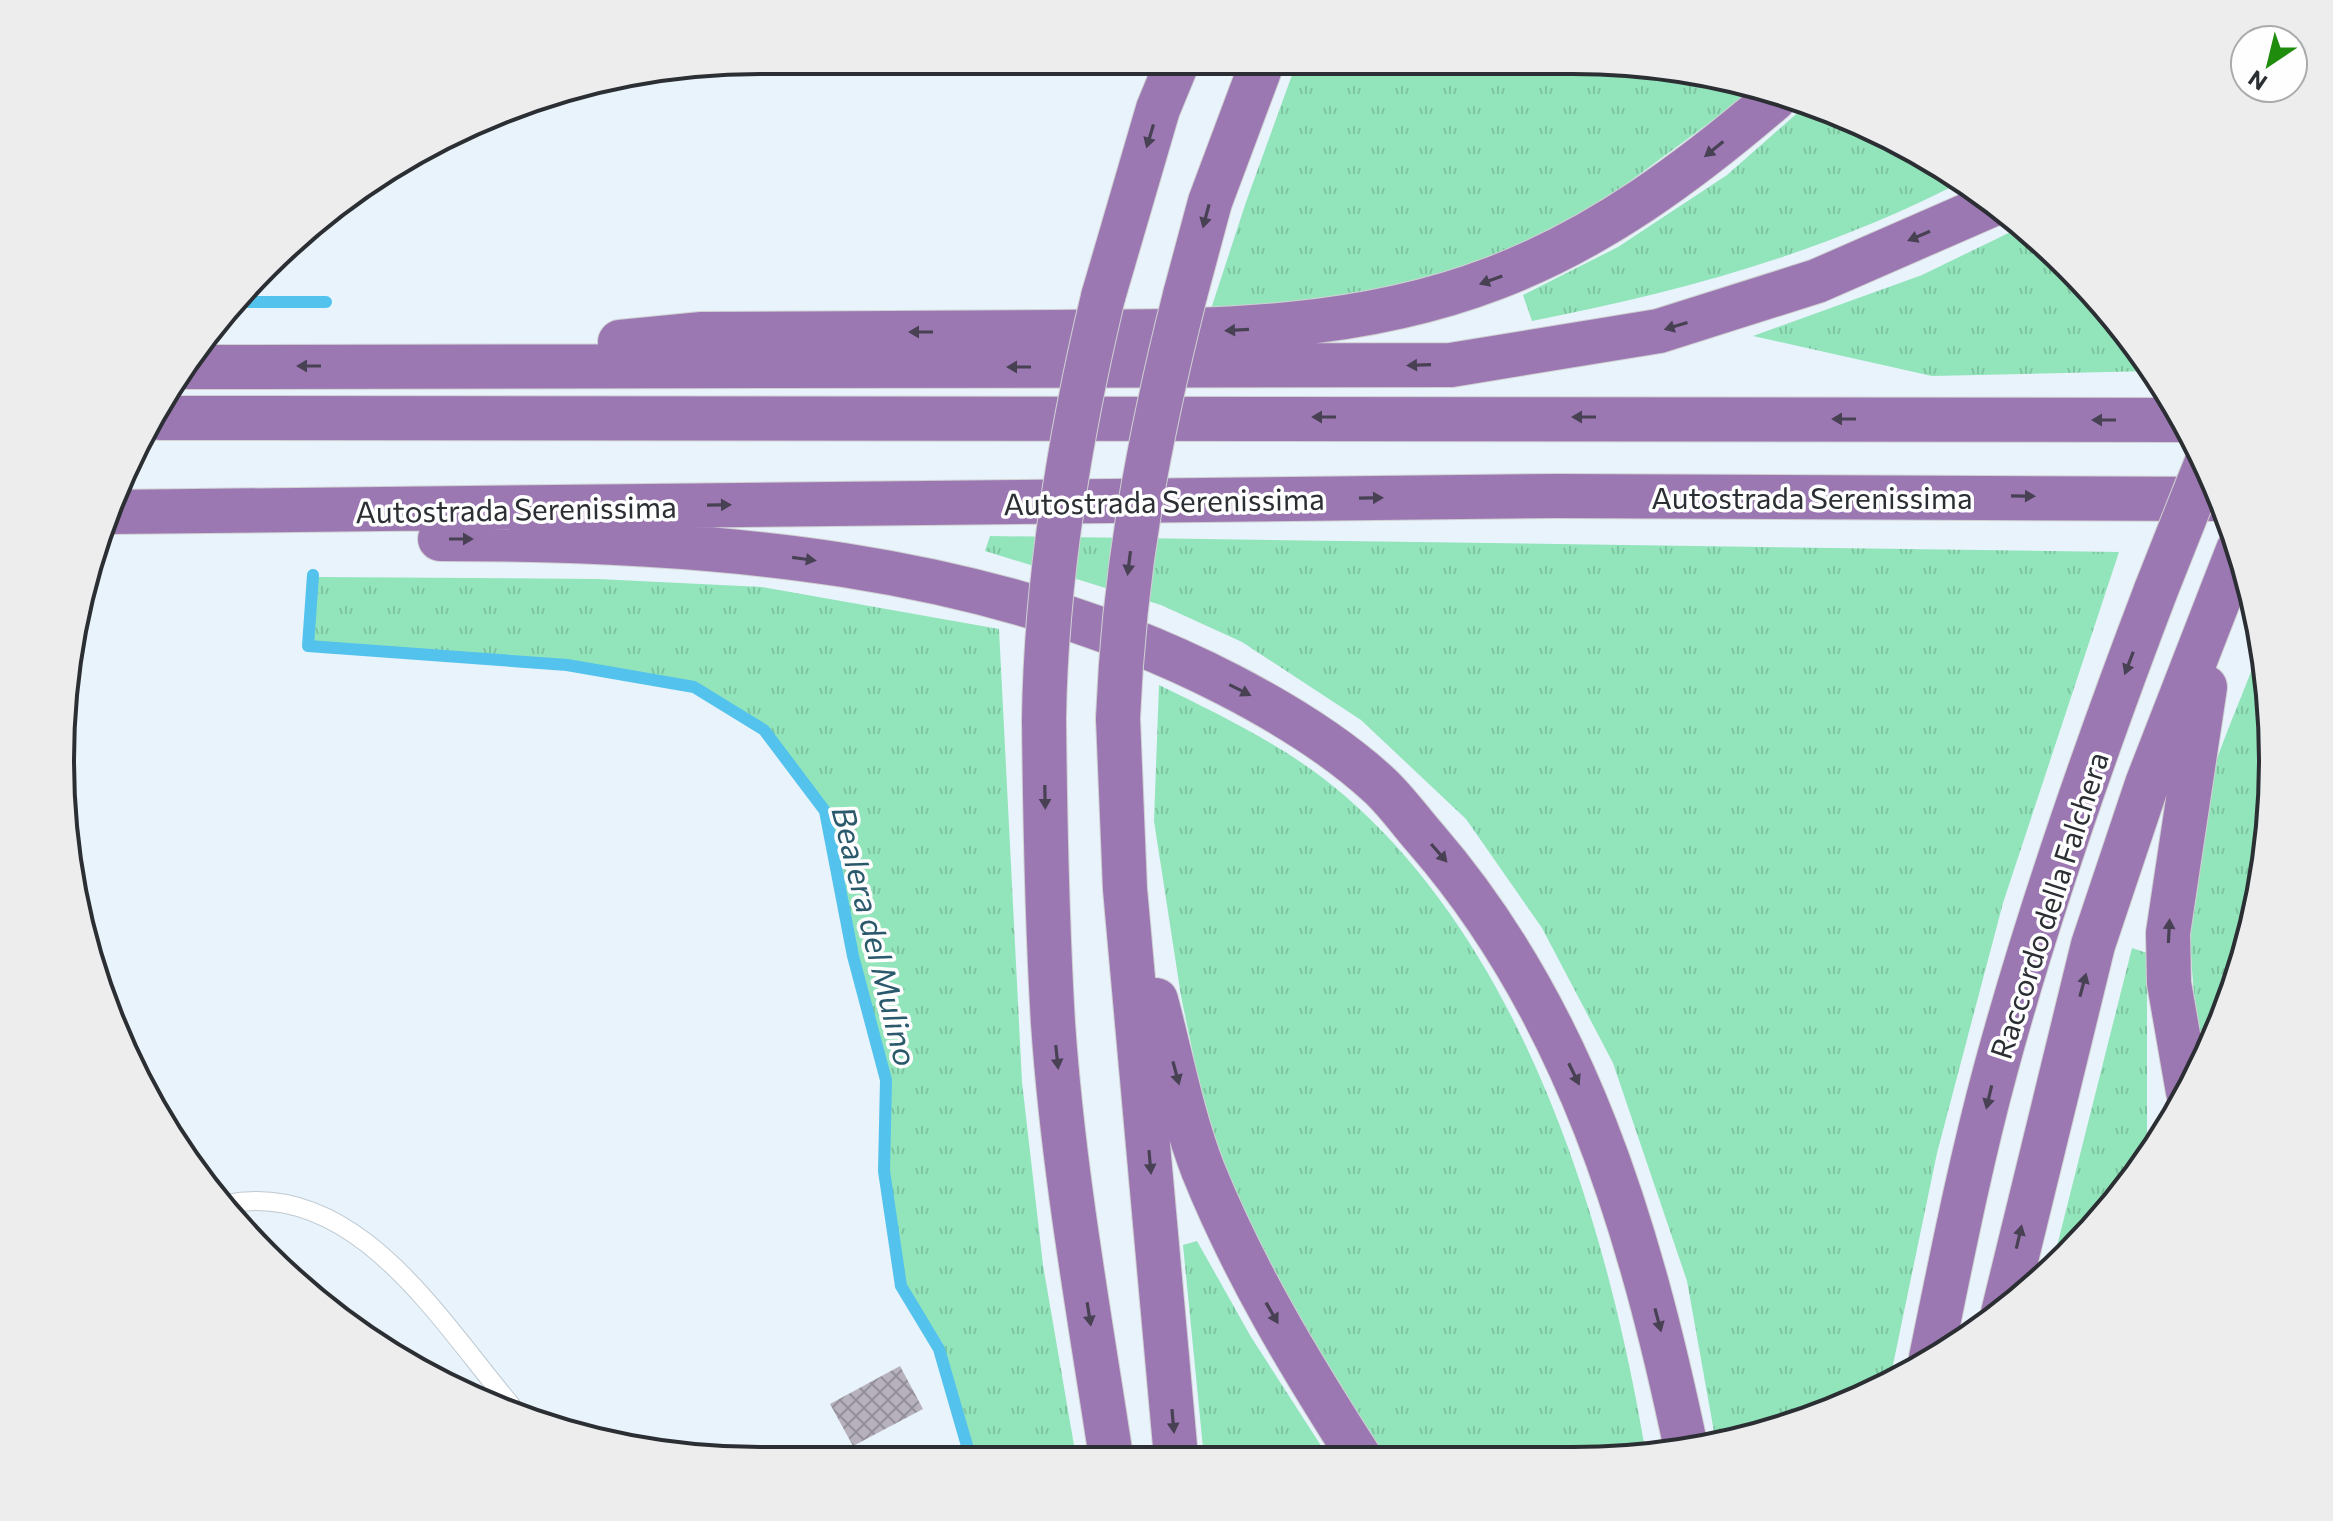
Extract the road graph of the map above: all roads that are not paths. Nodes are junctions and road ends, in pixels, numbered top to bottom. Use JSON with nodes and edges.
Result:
{"nodes":[{"id":1,"x":1172,"y":74,"type":"edge"},
{"id":2,"x":1258,"y":74,"type":"edge"},
{"id":3,"x":1769,"y":103,"type":"edge"},
{"id":4,"x":1981,"y":209,"type":"edge"},
{"id":5,"x":387,"y":366,"type":"junction"},
{"id":6,"x":199,"y":367,"type":"edge"},
{"id":7,"x":165,"y":418,"type":"edge"},
{"id":8,"x":2169,"y":420,"type":"edge"},
{"id":9,"x":2199,"y":481,"type":"edge"},
{"id":10,"x":2207,"y":499,"type":"edge"},
{"id":11,"x":121,"y":512,"type":"edge"},
{"id":12,"x":116,"y":525,"type":"edge"},
{"id":13,"x":2231,"y":567,"type":"edge"},
{"id":14,"x":2221,"y":594,"type":"junction"},
{"id":15,"x":1125,"y":889,"type":"junction"},
{"id":16,"x":2169,"y":983,"type":"junction"},
{"id":17,"x":2184,"y":1071,"type":"edge"},
{"id":18,"x":2170,"y":1099,"type":"edge"},
{"id":19,"x":235,"y":1202,"type":"edge"},
{"id":20,"x":2009,"y":1290,"type":"edge"},
{"id":21,"x":1934,"y":1343,"type":"edge"},
{"id":22,"x":505,"y":1398,"type":"edge"},
{"id":23,"x":1684,"y":1438,"type":"edge"},
{"id":24,"x":1109,"y":1447,"type":"edge"},
{"id":25,"x":1175,"y":1447,"type":"edge"},
{"id":26,"x":1353,"y":1447,"type":"edge"}],
"edges":[{"from":1,"to":24,"type":"highway","one_way":true,"bridge":true},
{"from":2,"to":15,"type":"highway","one_way":true,"bridge":true},
{"from":3,"to":5,"type":"highway","one_way":true},
{"from":4,"to":5,"type":"highway","one_way":true},
{"from":5,"to":6,"type":"highway","one_way":true},
{"from":8,"to":7,"type":"highway","one_way":true},
{"from":9,"to":21,"type":"highway","name":"Raccordo della Falchera","one_way":true,"bridge":true},
{"from":11,"to":10,"type":"highway","name":"Autostrada Serenissima","one_way":true},
{"from":12,"to":23,"type":"highway","one_way":true},
{"from":13,"to":14,"type":"highway","name":"Raccordo della Falchera"},
{"from":16,"to":14,"type":"highway","one_way":true},
{"from":20,"to":14,"type":"highway","name":"Raccordo della Falchera","one_way":true},
{"from":15,"to":25,"type":"highway","one_way":true},
{"from":15,"to":26,"type":"highway","one_way":true},
{"from":16,"to":17,"type":"highway"},
{"from":16,"to":18,"type":"highway"},
{"from":19,"to":22,"type":"lane"}]}
